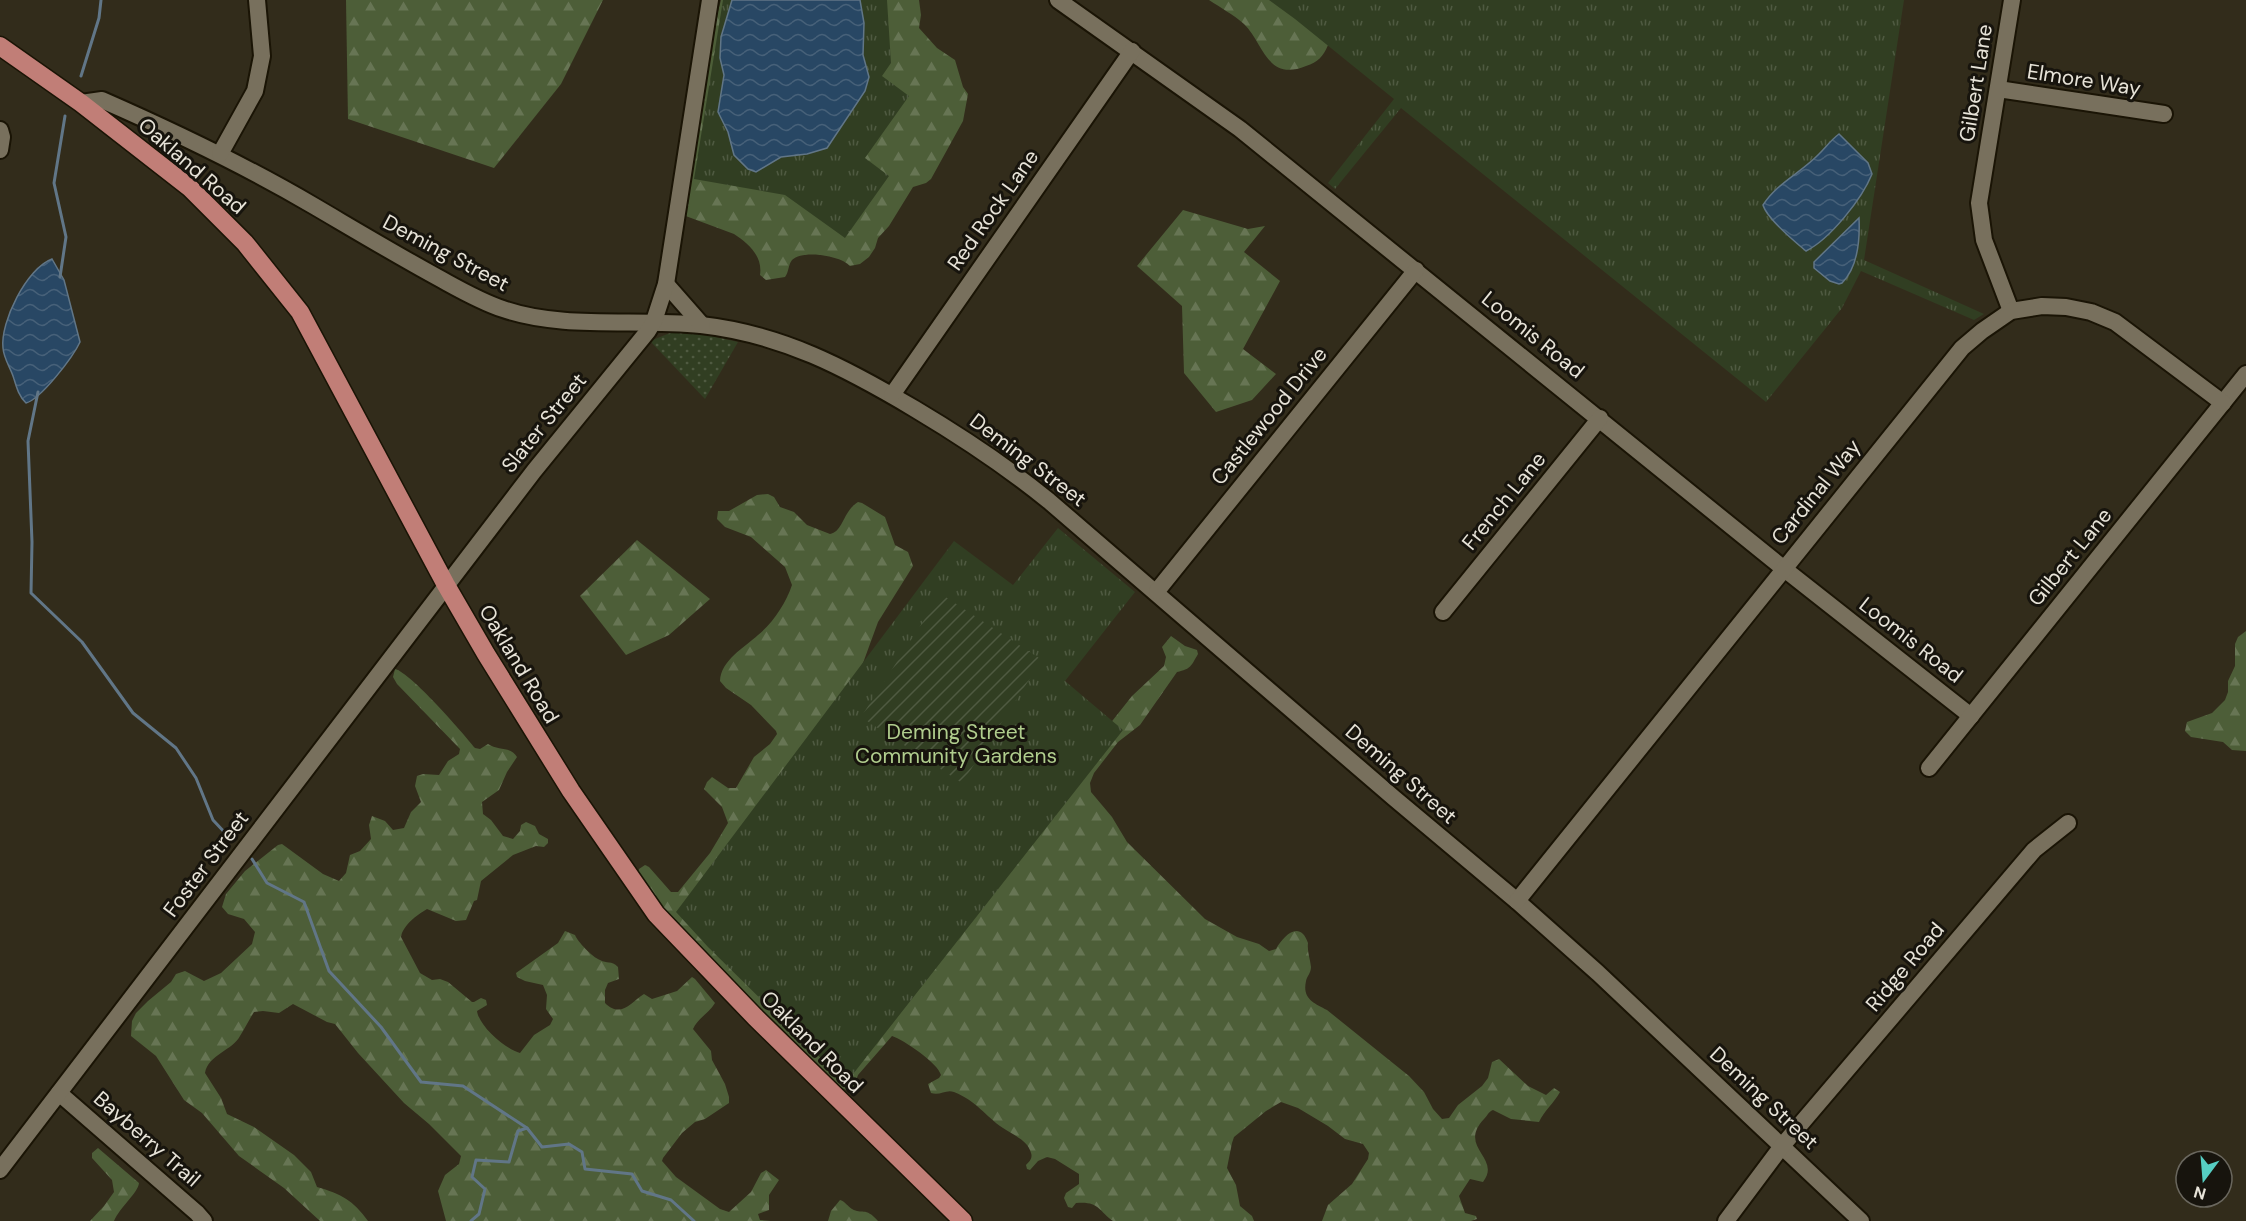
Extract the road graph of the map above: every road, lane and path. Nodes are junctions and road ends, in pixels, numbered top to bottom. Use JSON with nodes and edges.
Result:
{"nodes":[{"id":1,"x":257,"y":0,"type":"edge"},
{"id":2,"x":710,"y":0,"type":"edge"},
{"id":3,"x":1058,"y":0,"type":"edge"},
{"id":4,"x":2012,"y":0,"type":"edge"},
{"id":5,"x":0,"y":46,"type":"edge"},
{"id":6,"x":1132,"y":51,"type":"junction"},
{"id":7,"x":1998,"y":89,"type":"junction"},
{"id":8,"x":81,"y":103,"type":"junction"},
{"id":9,"x":2164,"y":114,"type":"dead end"},
{"id":10,"x":0,"y":130,"type":"edge"},
{"id":11,"x":0,"y":150,"type":"edge"},
{"id":12,"x":220,"y":154,"type":"junction"},
{"id":13,"x":1416,"y":270,"type":"junction"},
{"id":14,"x":666,"y":284,"type":"junction"},
{"id":15,"x":2011,"y":311,"type":"junction"},
{"id":16,"x":654,"y":321,"type":"junction"},
{"id":17,"x":702,"y":325,"type":"junction"},
{"id":18,"x":2246,"y":374,"type":"edge"},
{"id":19,"x":892,"y":395,"type":"junction"},
{"id":20,"x":2223,"y":403,"type":"junction"},
{"id":21,"x":1600,"y":418,"type":"junction"},
{"id":22,"x":1783,"y":568,"type":"junction"},
{"id":23,"x":446,"y":585,"type":"junction"},
{"id":24,"x":1156,"y":591,"type":"junction"},
{"id":25,"x":1443,"y":612,"type":"dead end"},
{"id":26,"x":1971,"y":716,"type":"junction"},
{"id":27,"x":1929,"y":768,"type":"dead end"},
{"id":28,"x":2068,"y":823,"type":"dead end"},
{"id":29,"x":1516,"y":901,"type":"junction"},
{"id":30,"x":59,"y":1093,"type":"junction"},
{"id":31,"x":1782,"y":1146,"type":"junction"},
{"id":32,"x":0,"y":1170,"type":"edge"},
{"id":33,"x":204,"y":1221,"type":"edge"},
{"id":34,"x":963,"y":1221,"type":"edge"},
{"id":35,"x":1726,"y":1221,"type":"edge"},
{"id":36,"x":1861,"y":1221,"type":"edge"}],
"edges":[{"from":1,"to":12,"type":"street"},
{"from":2,"to":14,"type":"street","name":"Slater Street"},
{"from":3,"to":6,"type":"street","name":"Loomis Road"},
{"from":4,"to":7,"type":"street","name":"Gilbert Lane"},
{"from":5,"to":8,"type":"main road"},
{"from":6,"to":13,"type":"street","name":"Loomis Road"},
{"from":6,"to":19,"type":"street","name":"Red Rock Lane"},
{"from":7,"to":9,"type":"street","name":"Elmore Way"},
{"from":7,"to":15,"type":"street","name":"Gilbert Lane"},
{"from":8,"to":12,"type":"street","name":"Deming Street"},
{"from":8,"to":23,"type":"main road","name":"Oakland Road"},
{"from":10,"to":11,"type":"street"},
{"from":12,"to":16,"type":"street","name":"Deming Street"},
{"from":13,"to":21,"type":"street","name":"Loomis Road"},
{"from":13,"to":24,"type":"street","name":"Castlewood Drive"},
{"from":14,"to":16,"type":"street","name":"Slater Street"},
{"from":14,"to":17,"type":"street"},
{"from":15,"to":20,"type":"street","name":"Cardinal Way"},
{"from":15,"to":22,"type":"street","name":"Cardinal Way"},
{"from":16,"to":17,"type":"street","name":"Deming Street"},
{"from":16,"to":23,"type":"street","name":"Slater Street"},
{"from":17,"to":19,"type":"street","name":"Deming Street"},
{"from":18,"to":20,"type":"street","name":"Gilbert Lane"},
{"from":19,"to":24,"type":"street","name":"Deming Street"},
{"from":20,"to":26,"type":"street","name":"Gilbert Lane"},
{"from":21,"to":22,"type":"street","name":"Loomis Road"},
{"from":21,"to":25,"type":"street","name":"French Lane"},
{"from":22,"to":26,"type":"street","name":"Loomis Road"},
{"from":22,"to":29,"type":"street","name":"Cardinal Way"},
{"from":23,"to":30,"type":"street","name":"Foster Street"},
{"from":23,"to":34,"type":"main road","name":"Oakland Road"},
{"from":24,"to":29,"type":"street","name":"Deming Street"},
{"from":26,"to":27,"type":"street","name":"Gilbert Lane"},
{"from":28,"to":31,"type":"street","name":"Ridge Road"},
{"from":29,"to":31,"type":"street","name":"Deming Street"},
{"from":30,"to":32,"type":"street","name":"Foster Street"},
{"from":30,"to":33,"type":"street","name":"Bayberry Trail"},
{"from":31,"to":35,"type":"street","name":"Ridge Road"},
{"from":31,"to":36,"type":"street","name":"Deming Street"}]}
